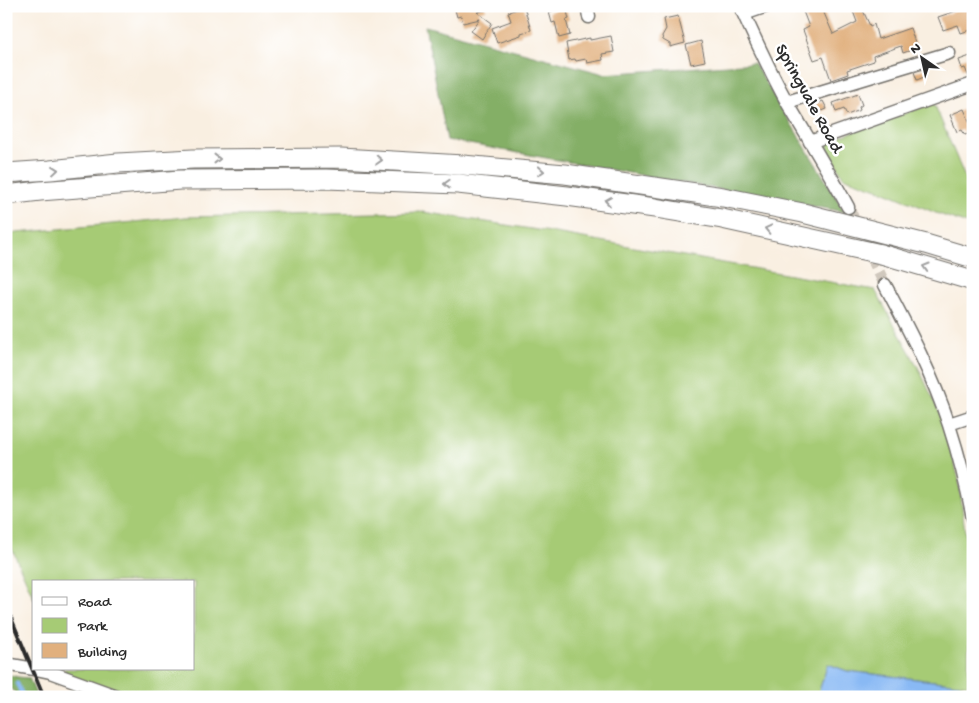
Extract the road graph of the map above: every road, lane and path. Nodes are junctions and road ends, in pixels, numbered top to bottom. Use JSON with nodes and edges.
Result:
{"nodes":[{"id":1,"x":767,"y":6,"type":"edge"},
{"id":2,"x":742,"y":10,"type":"edge"},
{"id":3,"x":949,"y":53,"type":"dead end"},
{"id":4,"x":973,"y":84,"type":"edge"},
{"id":5,"x":787,"y":102,"type":"junction"},
{"id":6,"x":810,"y":142,"type":"junction"},
{"id":7,"x":6,"y":174,"type":"edge"},
{"id":8,"x":6,"y":195,"type":"edge"},
{"id":9,"x":848,"y":207,"type":"tunnel mouth"},
{"id":10,"x":973,"y":258,"type":"edge"},
{"id":11,"x":973,"y":281,"type":"edge"},
{"id":12,"x":886,"y":285,"type":"tunnel mouth"},
{"id":13,"x":973,"y":416,"type":"edge"},
{"id":14,"x":949,"y":424,"type":"junction"},
{"id":15,"x":973,"y":518,"type":"edge"},
{"id":16,"x":6,"y":664,"type":"edge"},
{"id":17,"x":32,"y":668,"type":"edge"},
{"id":18,"x":40,"y":670,"type":"edge"},
{"id":19,"x":119,"y":697,"type":"edge"}],
"edges":[{"from":1,"to":2,"type":"street"},
{"from":2,"to":5,"type":"street","name":"Springvale Road"},
{"from":3,"to":5,"type":"street"},
{"from":4,"to":6,"type":"street"},
{"from":5,"to":6,"type":"street","name":"Springvale Road"},
{"from":6,"to":9,"type":"street","name":"Springvale Road"},
{"from":7,"to":10,"type":"highway","one_way":true},
{"from":11,"to":8,"type":"highway","one_way":true},
{"from":12,"to":14,"type":"street"},
{"from":13,"to":14,"type":"street"},
{"from":14,"to":15,"type":"street"},
{"from":16,"to":17,"type":"street"},
{"from":18,"to":19,"type":"street"}]}
